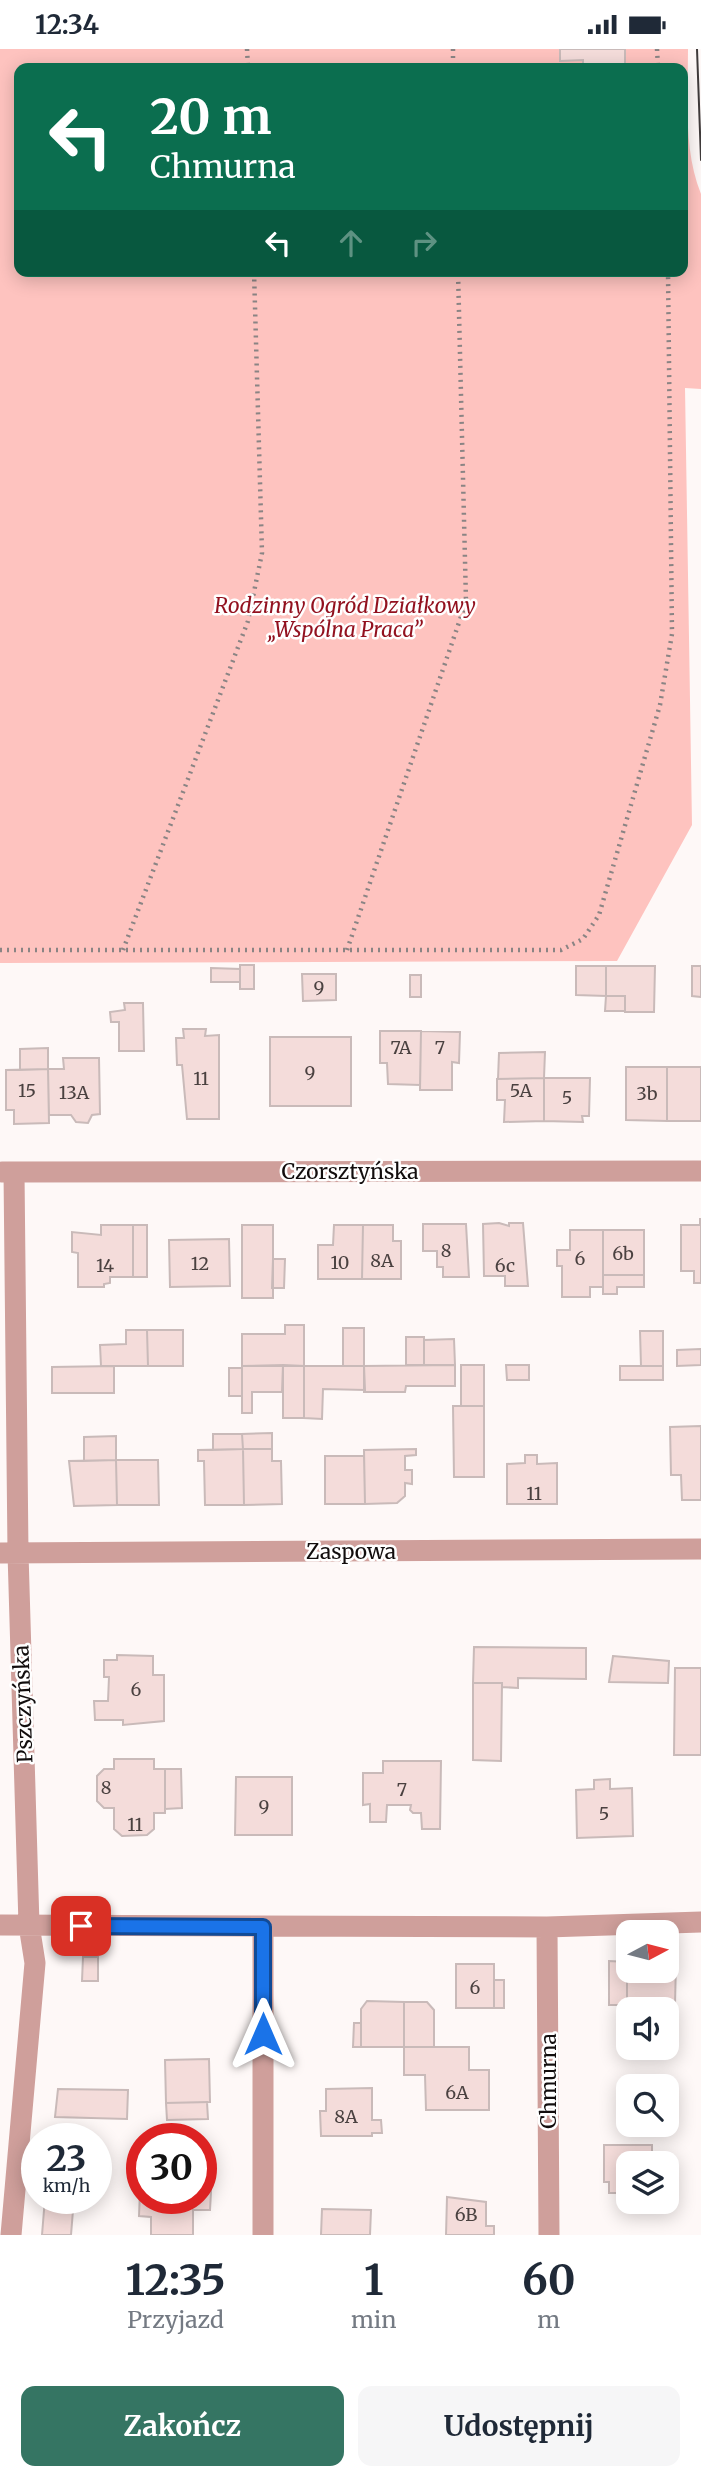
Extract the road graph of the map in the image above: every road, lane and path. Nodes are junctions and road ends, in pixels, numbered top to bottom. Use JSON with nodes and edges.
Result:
{"nodes":[{"id":1,"x":254,"y":277,"type":"edge"},
{"id":2,"x":458,"y":277,"type":"edge"},
{"id":3,"x":668,"y":277,"type":"edge"},
{"id":4,"x":0,"y":950,"type":"edge"},
{"id":5,"x":123,"y":950,"type":"junction"},
{"id":6,"x":347,"y":950,"type":"junction"},
{"id":7,"x":701,"y":1171,"type":"edge"},
{"id":8,"x":7,"y":1172,"type":"edge"},
{"id":9,"x":701,"y":1549,"type":"edge"},
{"id":10,"x":9,"y":1553,"type":"edge"},
{"id":11,"x":701,"y":1922,"type":"edge"},
{"id":12,"x":0,"y":1925,"type":"edge"},
{"id":13,"x":29,"y":1925,"type":"junction"},
{"id":14,"x":263,"y":1927,"type":"junction"},
{"id":15,"x":547,"y":1927,"type":"junction"},
{"id":16,"x":11,"y":2235,"type":"edge"},
{"id":17,"x":263,"y":2235,"type":"edge"},
{"id":18,"x":549,"y":2235,"type":"edge"}],
"edges":[{"from":1,"to":5,"type":"path"},
{"from":2,"to":6,"type":"path"},
{"from":3,"to":6,"type":"path"},
{"from":4,"to":5,"type":"path"},
{"from":5,"to":6,"type":"path"},
{"from":7,"to":8,"type":"street","name":"Czorsztyńska"},
{"from":8,"to":10,"type":"street","name":"Pszczyńska"},
{"from":9,"to":10,"type":"street","name":"Zaspowa"},
{"from":10,"to":13,"type":"street","name":"Pszczyńska"},
{"from":11,"to":15,"type":"street"},
{"from":12,"to":13,"type":"street"},
{"from":13,"to":14,"type":"street"},
{"from":13,"to":16,"type":"street","name":"Pszczyńska"},
{"from":14,"to":15,"type":"street"},
{"from":14,"to":17,"type":"street"},
{"from":15,"to":18,"type":"street","name":"Chmurna"}]}
